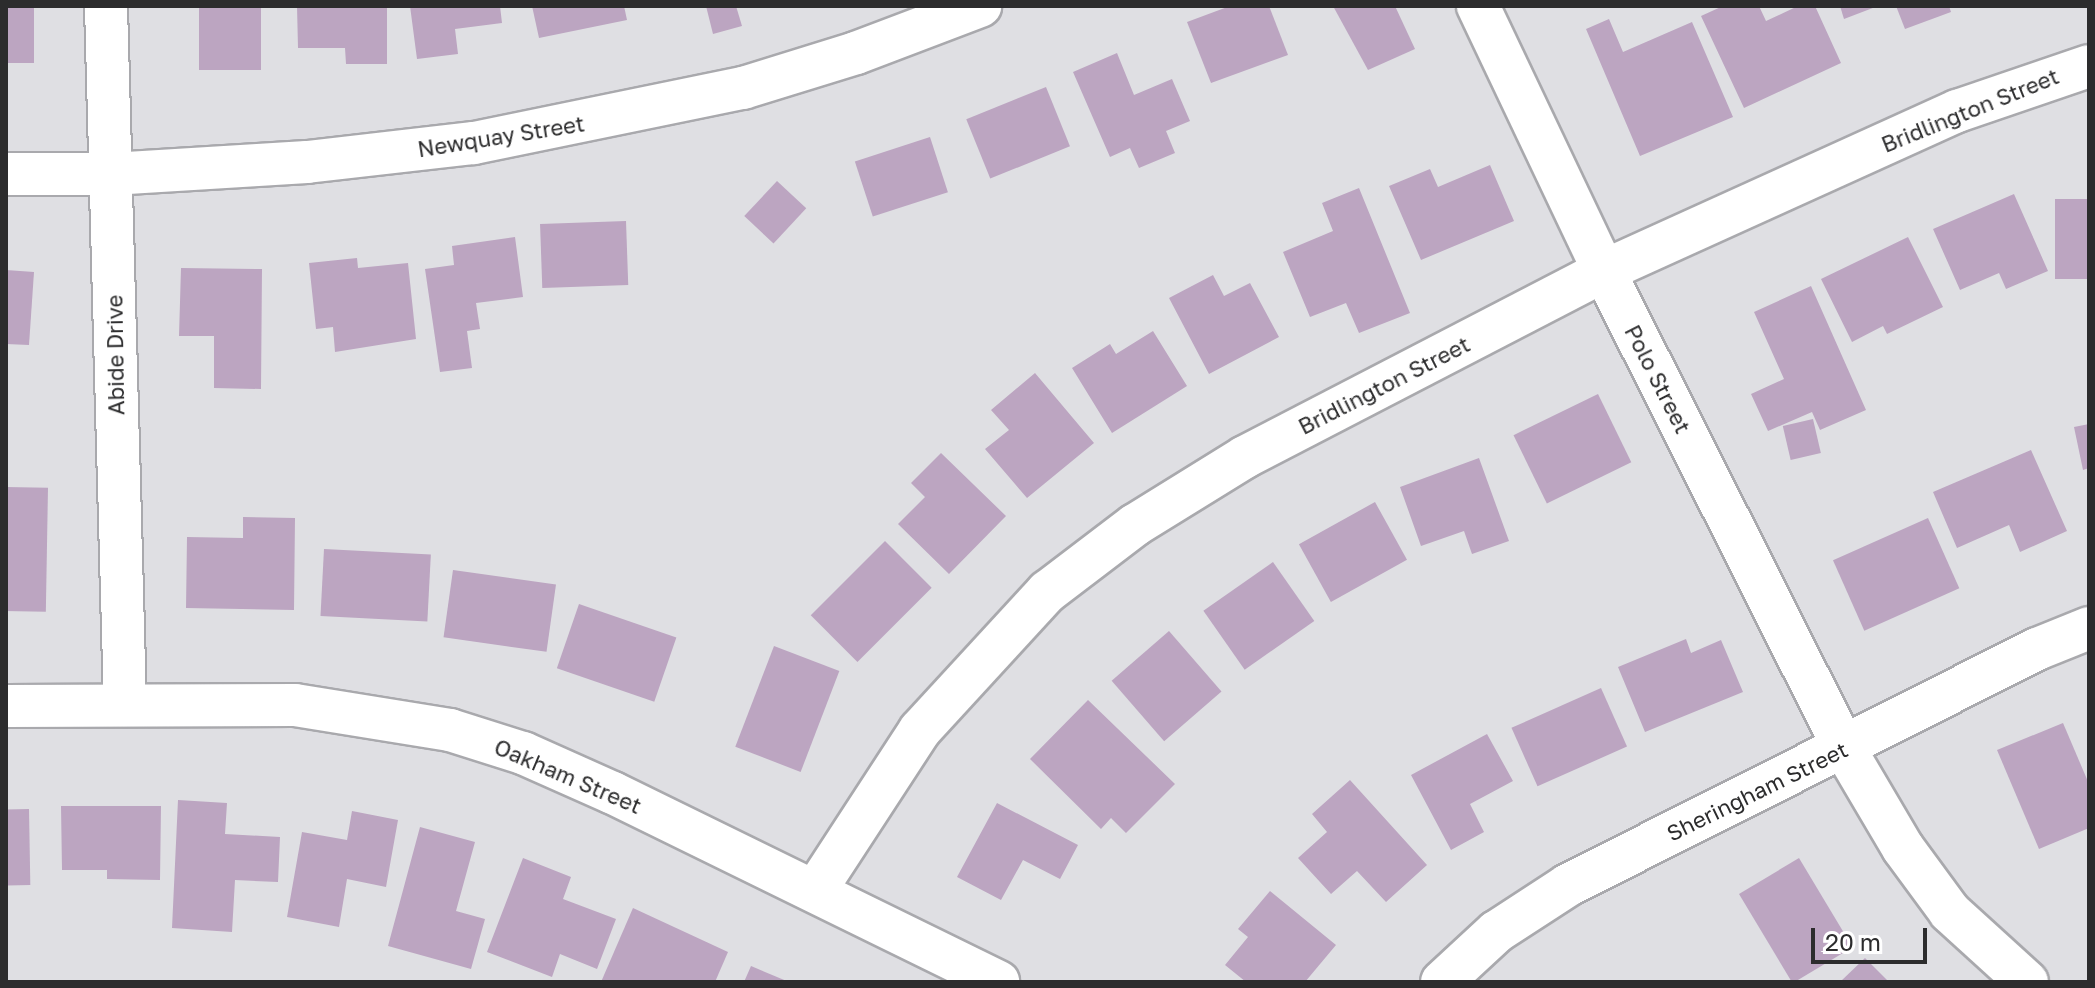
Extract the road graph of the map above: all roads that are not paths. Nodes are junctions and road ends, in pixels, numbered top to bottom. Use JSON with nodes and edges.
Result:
{"nodes":[{"id":1,"x":106,"y":6,"type":"edge"},
{"id":2,"x":980,"y":6,"type":"edge"},
{"id":3,"x":1478,"y":6,"type":"edge"},
{"id":4,"x":2089,"y":66,"type":"edge"},
{"id":5,"x":6,"y":174,"type":"edge"},
{"id":6,"x":111,"y":174,"type":"junction"},
{"id":7,"x":1604,"y":271,"type":"junction"},
{"id":8,"x":2089,"y":628,"type":"edge"},
{"id":9,"x":125,"y":704,"type":"junction"},
{"id":10,"x":6,"y":706,"type":"edge"},
{"id":11,"x":1844,"y":748,"type":"junction"},
{"id":12,"x":815,"y":891,"type":"junction"},
{"id":13,"x":998,"y":982,"type":"edge"},
{"id":14,"x":1442,"y":982,"type":"edge"},
{"id":15,"x":2027,"y":982,"type":"edge"}],
"edges":[{"from":1,"to":6,"type":"street","name":"Abide Drive"},
{"from":2,"to":6,"type":"street","name":"Newquay Street"},
{"from":3,"to":7,"type":"street","name":"Polo Street"},
{"from":4,"to":7,"type":"street","name":"Bridlington Street"},
{"from":5,"to":6,"type":"street","name":"Newquay Street"},
{"from":6,"to":9,"type":"street","name":"Abide Drive"},
{"from":7,"to":11,"type":"street","name":"Polo Street"},
{"from":7,"to":12,"type":"street","name":"Bridlington Street"},
{"from":8,"to":11,"type":"street","name":"Sheringham Street"},
{"from":9,"to":10,"type":"street","name":"Oakham Street"},
{"from":9,"to":12,"type":"street","name":"Oakham Street"},
{"from":11,"to":14,"type":"street","name":"Sheringham Street"},
{"from":11,"to":15,"type":"street","name":"Polo Street"},
{"from":12,"to":13,"type":"street","name":"Oakham Street"}]}
